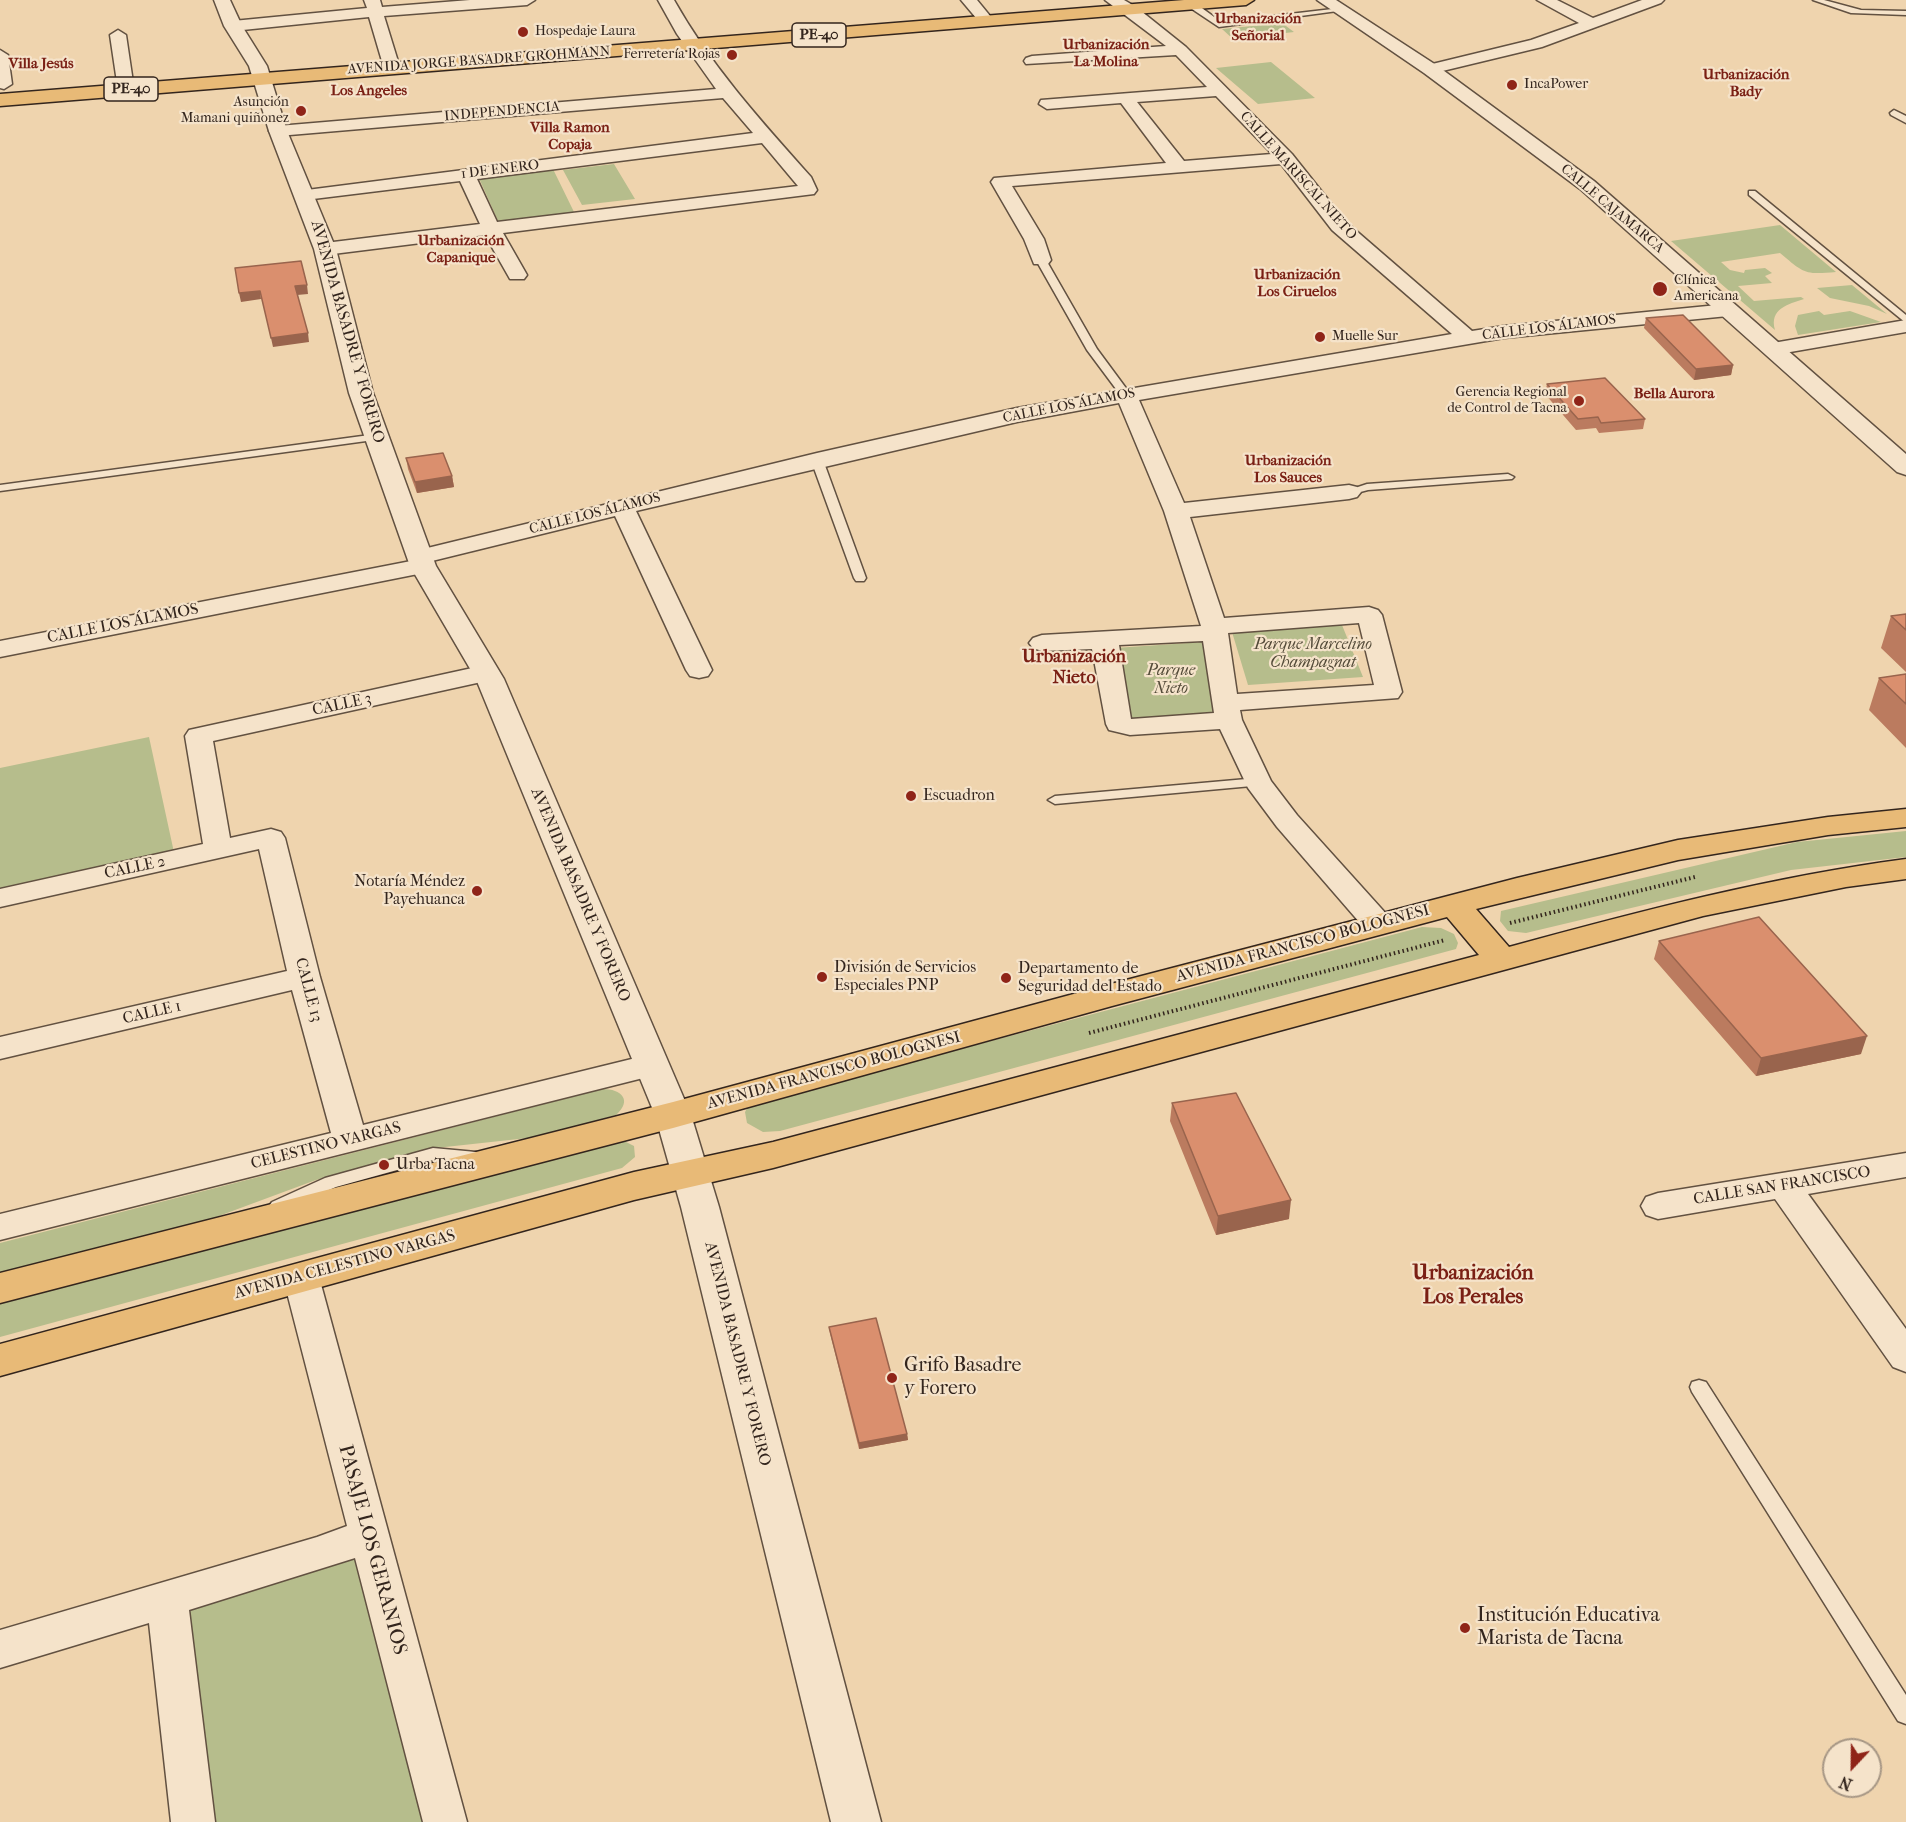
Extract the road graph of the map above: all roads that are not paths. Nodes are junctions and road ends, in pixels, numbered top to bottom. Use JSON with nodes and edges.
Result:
{"nodes":[{"id":1,"x":222,"y":0,"type":"edge"},
{"id":2,"x":527,"y":0,"type":"edge"},
{"id":3,"x":666,"y":0,"type":"edge"},
{"id":4,"x":1111,"y":0,"type":"edge"},
{"id":5,"x":1246,"y":0,"type":"edge"},
{"id":6,"x":1545,"y":0,"type":"edge"},
{"id":7,"x":1656,"y":0,"type":"edge"},
{"id":8,"x":1817,"y":0,"type":"edge"},
{"id":9,"x":1192,"y":4,"type":"junction"},
{"id":10,"x":1333,"y":5,"type":"edge"},
{"id":11,"x":374,"y":6,"type":"edge"},
{"id":12,"x":1131,"y":10,"type":"junction"},
{"id":13,"x":979,"y":11,"type":"edge"},
{"id":14,"x":1906,"y":13,"type":"edge"},
{"id":15,"x":1593,"y":24,"type":"junction"},
{"id":16,"x":233,"y":26,"type":"junction"},
{"id":17,"x":118,"y":35,"type":"dead end"},
{"id":18,"x":690,"y":39,"type":"junction"},
{"id":19,"x":1180,"y":50,"type":"junction"},
{"id":20,"x":0,"y":55,"type":"edge"},
{"id":21,"x":1032,"y":61,"type":"dead end"},
{"id":22,"x":391,"y":62,"type":"junction"},
{"id":23,"x":1430,"y":69,"type":"junction"},
{"id":24,"x":260,"y":72,"type":"junction"},
{"id":25,"x":125,"y":82,"type":"junction"},
{"id":26,"x":2,"y":89,"type":"edge"},
{"id":27,"x":1221,"y":91,"type":"junction"},
{"id":28,"x":727,"y":93,"type":"junction"},
{"id":29,"x":1126,"y":99,"type":"junction"},
{"id":30,"x":1047,"y":105,"type":"dead end"},
{"id":31,"x":1894,"y":113,"type":"dead end"},
{"id":32,"x":1906,"y":120,"type":"edge"},
{"id":33,"x":278,"y":130,"type":"junction"},
{"id":34,"x":766,"y":137,"type":"junction"},
{"id":35,"x":1286,"y":158,"type":"junction"},
{"id":36,"x":1178,"y":166,"type":"junction"},
{"id":37,"x":466,"y":174,"type":"junction"},
{"id":38,"x":1752,"y":193,"type":"dead end"},
{"id":39,"x":305,"y":195,"type":"junction"},
{"id":40,"x":491,"y":228,"type":"junction"},
{"id":41,"x":325,"y":249,"type":"junction"},
{"id":42,"x":1041,"y":260,"type":"joint"},
{"id":43,"x":517,"y":275,"type":"dead end"},
{"id":44,"x":1728,"y":310,"type":"junction"},
{"id":45,"x":1906,"y":320,"type":"edge"},
{"id":46,"x":1906,"y":326,"type":"edge"},
{"id":47,"x":1468,"y":338,"type":"junction"},
{"id":48,"x":1773,"y":349,"type":"junction"},
{"id":49,"x":1126,"y":395,"type":"junction"},
{"id":50,"x":377,"y":437,"type":"junction"},
{"id":51,"x":817,"y":460,"type":"junction"},
{"id":52,"x":1906,"y":467,"type":"edge"},
{"id":53,"x":1508,"y":477,"type":"dead end"},
{"id":54,"x":0,"y":488,"type":"edge"},
{"id":55,"x":1349,"y":492,"type":"joint"},
{"id":56,"x":622,"y":507,"type":"junction"},
{"id":57,"x":1176,"y":512,"type":"junction"},
{"id":58,"x":421,"y":561,"type":"junction"},
{"id":59,"x":860,"y":578,"type":"dead end"},
{"id":60,"x":1214,"y":629,"type":"junction"},
{"id":61,"x":1107,"y":641,"type":"junction"},
{"id":62,"x":1042,"y":643,"type":"dead end"},
{"id":63,"x":0,"y":649,"type":"edge"},
{"id":64,"x":699,"y":670,"type":"dead end"},
{"id":65,"x":486,"y":673,"type":"junction"},
{"id":66,"x":1227,"y":712,"type":"junction"},
{"id":67,"x":1258,"y":782,"type":"junction"},
{"id":68,"x":1055,"y":800,"type":"dead end"},
{"id":69,"x":1906,"y":818,"type":"edge"},
{"id":70,"x":271,"y":838,"type":"joint"},
{"id":71,"x":218,"y":850,"type":"junction"},
{"id":72,"x":1906,"y":869,"type":"edge"},
{"id":73,"x":0,"y":898,"type":"edge"},
{"id":74,"x":1455,"y":905,"type":"junction"},
{"id":75,"x":1378,"y":924,"type":"junction"},
{"id":76,"x":1500,"y":958,"type":"junction"},
{"id":77,"x":304,"y":977,"type":"junction"},
{"id":78,"x":0,"y":1048,"type":"edge"},
{"id":79,"x":652,"y":1065,"type":"junction"},
{"id":80,"x":672,"y":1115,"type":"junction"},
{"id":81,"x":350,"y":1139,"type":"junction"},
{"id":82,"x":1906,"y":1165,"type":"edge"},
{"id":83,"x":690,"y":1173,"type":"junction"},
{"id":84,"x":1784,"y":1186,"type":"junction"},
{"id":85,"x":1658,"y":1206,"type":"dead end"},
{"id":86,"x":0,"y":1227,"type":"edge"},
{"id":87,"x":301,"y":1277,"type":"junction"},
{"id":88,"x":0,"y":1288,"type":"edge"},
{"id":89,"x":1906,"y":1357,"type":"edge"},
{"id":90,"x":0,"y":1359,"type":"edge"},
{"id":91,"x":1699,"y":1387,"type":"dead end"},
{"id":92,"x":368,"y":1536,"type":"junction"},
{"id":93,"x":167,"y":1598,"type":"junction"},
{"id":94,"x":0,"y":1649,"type":"edge"},
{"id":95,"x":1906,"y":1714,"type":"edge"},
{"id":96,"x":193,"y":1822,"type":"edge"},
{"id":97,"x":445,"y":1822,"type":"edge"},
{"id":98,"x":856,"y":1822,"type":"edge"}],
"edges":[{"from":1,"to":16,"type":"street","name":"AVENIDA BASADRE Y FORERO"},
{"from":2,"to":11,"type":"street"},
{"from":3,"to":18,"type":"street"},
{"from":4,"to":12,"type":"street","name":"CALLE MARISCAL NIETO"},
{"from":4,"to":13,"type":"main road","name":"AVENIDA JORGE BASADRE GROHMANN","number":"PE-40"},
{"from":5,"to":9,"type":"main road","name":"AVENIDA JORGE BASADRE GROHMANN","number":"PE-40"},
{"from":6,"to":15,"type":"street"},
{"from":7,"to":15,"type":"street"},
{"from":8,"to":14,"type":"lane"},
{"from":9,"to":10,"type":"lane"},
{"from":9,"to":12,"type":"main road","name":"AVENIDA JORGE BASADRE GROHMANN","number":"PE-40"},
{"from":10,"to":23,"type":"street","name":"CALLE CAJAMARCA"},
{"from":11,"to":16,"type":"street"},
{"from":11,"to":22,"type":"street"},
{"from":12,"to":13,"type":"main road","name":"AVENIDA JORGE BASADRE GROHMANN","number":"PE-40"},
{"from":12,"to":19,"type":"street","name":"CALLE MARISCAL NIETO"},
{"from":13,"to":18,"type":"main road","name":"AVENIDA JORGE BASADRE GROHMANN","number":"PE-40"},
{"from":15,"to":23,"type":"street"},
{"from":16,"to":24,"type":"street","name":"AVENIDA BASADRE Y FORERO"},
{"from":17,"to":25,"type":"street"},
{"from":18,"to":22,"type":"main road","name":"AVENIDA JORGE BASADRE GROHMANN","number":"PE-40"},
{"from":18,"to":28,"type":"street"},
{"from":19,"to":21,"type":"street"},
{"from":19,"to":27,"type":"street","name":"CALLE MARISCAL NIETO"},
{"from":20,"to":26,"type":"street"},
{"from":22,"to":24,"type":"main road","name":"AVENIDA JORGE BASADRE GROHMANN","number":"PE-40"},
{"from":23,"to":44,"type":"street","name":"CALLE CAJAMARCA"},
{"from":24,"to":25,"type":"main road","name":"AVENIDA JORGE BASADRE GROHMANN","number":"PE-40"},
{"from":24,"to":33,"type":"street","name":"AVENIDA BASADRE Y FORERO"},
{"from":25,"to":26,"type":"main road","name":"AVENIDA JORGE BASADRE GROHMANN","number":"PE-40"},
{"from":27,"to":29,"type":"street"},
{"from":27,"to":35,"type":"street","name":"CALLE MARISCAL NIETO"},
{"from":28,"to":33,"type":"street","name":"INDEPENDENCIA"},
{"from":28,"to":34,"type":"street"},
{"from":29,"to":30,"type":"street"},
{"from":29,"to":36,"type":"street"},
{"from":31,"to":32,"type":"lane"},
{"from":33,"to":39,"type":"street","name":"AVENIDA BASADRE Y FORERO"},
{"from":34,"to":37,"type":"street","name":"1 DE ENERO"},
{"from":34,"to":40,"type":"street"},
{"from":35,"to":36,"type":"street"},
{"from":35,"to":47,"type":"street","name":"CALLE MARISCAL NIETO"},
{"from":36,"to":42,"type":"street"},
{"from":37,"to":39,"type":"street","name":"1 DE ENERO"},
{"from":37,"to":40,"type":"street"},
{"from":38,"to":45,"type":"lane"},
{"from":39,"to":41,"type":"street","name":"AVENIDA BASADRE Y FORERO"},
{"from":40,"to":41,"type":"street"},
{"from":40,"to":43,"type":"street"},
{"from":41,"to":50,"type":"street","name":"AVENIDA BASADRE Y FORERO"},
{"from":42,"to":49,"type":"lane"},
{"from":44,"to":47,"type":"street","name":"CALLE LOS ÁLAMOS"},
{"from":44,"to":48,"type":"street","name":"CALLE CAJAMARCA"},
{"from":46,"to":48,"type":"street"},
{"from":47,"to":49,"type":"street","name":"CALLE LOS ÁLAMOS"},
{"from":48,"to":52,"type":"street","name":"CALLE CAJAMARCA"},
{"from":49,"to":51,"type":"street","name":"CALLE LOS ÁLAMOS"},
{"from":49,"to":57,"type":"street"},
{"from":50,"to":54,"type":"lane"},
{"from":50,"to":58,"type":"street","name":"AVENIDA BASADRE Y FORERO"},
{"from":51,"to":56,"type":"street","name":"CALLE LOS ÁLAMOS"},
{"from":51,"to":59,"type":"lane"},
{"from":53,"to":55,"type":"lane"},
{"from":55,"to":57,"type":"street"},
{"from":56,"to":58,"type":"street","name":"CALLE LOS ÁLAMOS"},
{"from":56,"to":64,"type":"street"},
{"from":57,"to":60,"type":"street"},
{"from":58,"to":63,"type":"street","name":"CALLE LOS ÁLAMOS"},
{"from":58,"to":65,"type":"street","name":"AVENIDA BASADRE Y FORERO"},
{"from":60,"to":61,"type":"street"},
{"from":60,"to":66,"type":"street"},
{"from":60,"to":66,"type":"street"},
{"from":61,"to":62,"type":"street"},
{"from":61,"to":66,"type":"street"},
{"from":65,"to":71,"type":"street","name":"CALLE 3"},
{"from":65,"to":79,"type":"street","name":"AVENIDA BASADRE Y FORERO"},
{"from":66,"to":67,"type":"street"},
{"from":67,"to":68,"type":"lane"},
{"from":67,"to":75,"type":"street"},
{"from":69,"to":74,"type":"main road","name":"AVENIDA FRANCISCO BOLOGNESI"},
{"from":70,"to":71,"type":"street","name":"CALLE 2"},
{"from":70,"to":77,"type":"street","name":"CALLE 13"},
{"from":71,"to":73,"type":"street","name":"CALLE 2"},
{"from":72,"to":76,"type":"main road"},
{"from":74,"to":75,"type":"main road","name":"AVENIDA FRANCISCO BOLOGNESI"},
{"from":74,"to":76,"type":"main road"},
{"from":75,"to":80,"type":"main road","name":"AVENIDA FRANCISCO BOLOGNESI"},
{"from":76,"to":83,"type":"main road"},
{"from":77,"to":78,"type":"street","name":"CALLE 1"},
{"from":77,"to":81,"type":"street","name":"CALLE 13"},
{"from":79,"to":80,"type":"street","name":"AVENIDA BASADRE Y FORERO"},
{"from":79,"to":81,"type":"street","name":"CELESTINO VARGAS"},
{"from":80,"to":83,"type":"street","name":"AVENIDA BASADRE Y FORERO"},
{"from":80,"to":88,"type":"main road"},
{"from":81,"to":86,"type":"street","name":"CELESTINO VARGAS"},
{"from":82,"to":84,"type":"street","name":"CALLE SAN FRANCISCO"},
{"from":83,"to":87,"type":"main road","name":"AVENIDA CELESTINO VARGAS"},
{"from":83,"to":98,"type":"street","name":"AVENIDA BASADRE Y FORERO"},
{"from":84,"to":85,"type":"street","name":"CALLE SAN FRANCISCO"},
{"from":84,"to":89,"type":"street"},
{"from":87,"to":90,"type":"main road","name":"AVENIDA CELESTINO VARGAS"},
{"from":87,"to":92,"type":"street","name":"PASAJE LOS GERANIOS"},
{"from":91,"to":95,"type":"lane"},
{"from":92,"to":93,"type":"street"},
{"from":92,"to":97,"type":"street","name":"PASAJE LOS GERANIOS"},
{"from":93,"to":94,"type":"street"},
{"from":93,"to":96,"type":"street"}]}
